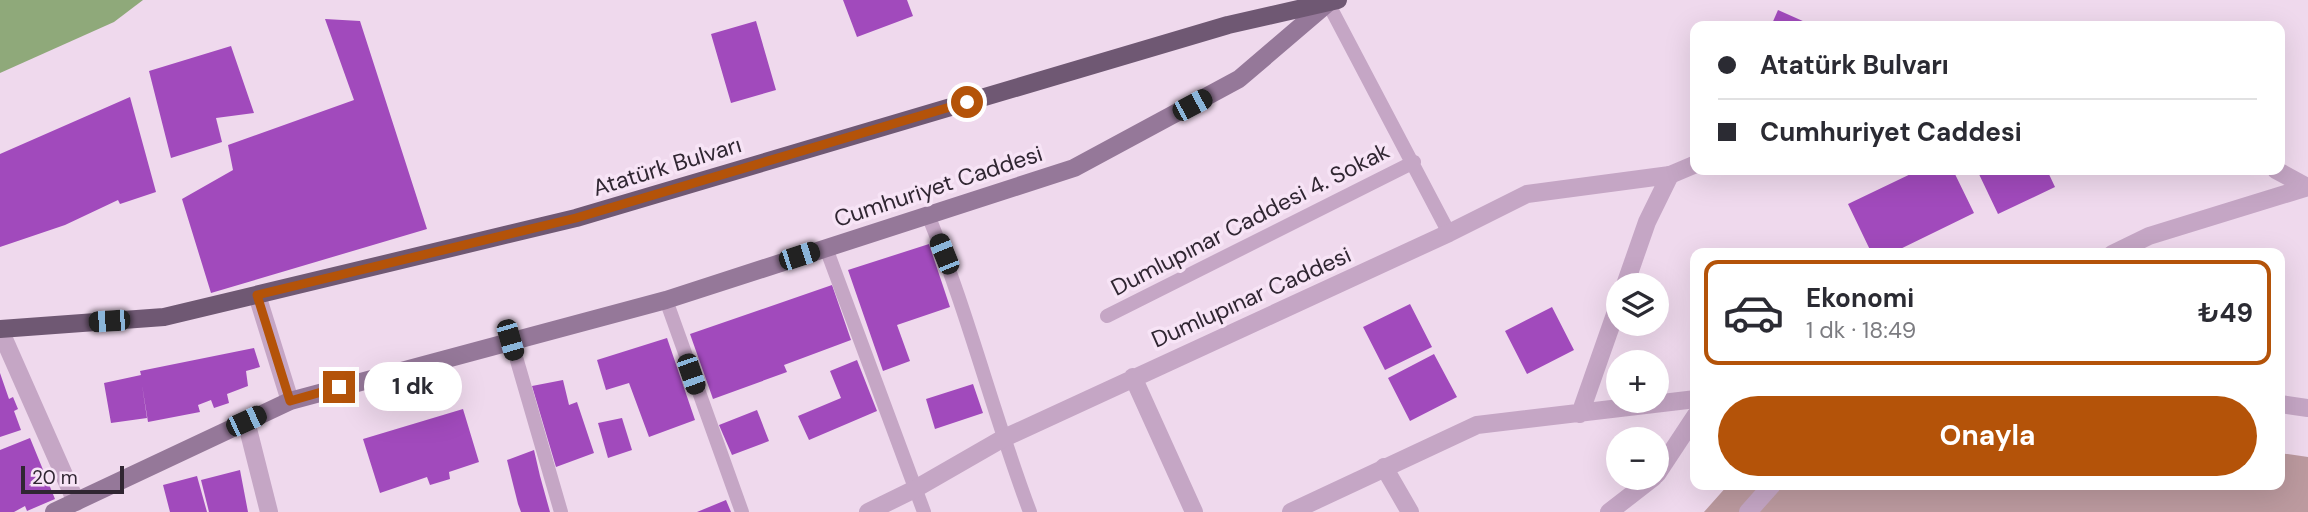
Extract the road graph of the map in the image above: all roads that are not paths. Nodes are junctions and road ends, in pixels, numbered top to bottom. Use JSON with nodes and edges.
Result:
{"nodes":[{"id":1,"x":1333,"y":2,"type":"edge"},
{"id":2,"x":1414,"y":162,"type":"junction"},
{"id":3,"x":1690,"y":167,"type":"edge"},
{"id":4,"x":1670,"y":175,"type":"junction"},
{"id":5,"x":2285,"y":175,"type":"edge"},
{"id":6,"x":2308,"y":187,"type":"edge"},
{"id":7,"x":928,"y":215,"type":"junction"},
{"id":8,"x":1449,"y":233,"type":"junction"},
{"id":9,"x":826,"y":248,"type":"junction"},
{"id":10,"x":2124,"y":248,"type":"edge"},
{"id":11,"x":1629,"y":273,"type":"edge"},
{"id":12,"x":257,"y":295,"type":"junction"},
{"id":13,"x":666,"y":300,"type":"junction"},
{"id":14,"x":1107,"y":316,"type":"dead end"},
{"id":15,"x":0,"y":329,"type":"edge"},
{"id":16,"x":1607,"y":336,"type":"edge"},
{"id":17,"x":510,"y":340,"type":"junction"},
{"id":18,"x":1133,"y":377,"type":"junction"},
{"id":19,"x":1690,"y":400,"type":"edge"},
{"id":20,"x":290,"y":401,"type":"junction"},
{"id":21,"x":2285,"y":405,"type":"edge"},
{"id":22,"x":2308,"y":408,"type":"edge"},
{"id":23,"x":1580,"y":414,"type":"junction"},
{"id":24,"x":246,"y":421,"type":"junction"},
{"id":25,"x":1690,"y":424,"type":"edge"},
{"id":26,"x":1002,"y":439,"type":"junction"},
{"id":27,"x":1669,"y":455,"type":"edge"},
{"id":28,"x":1384,"y":467,"type":"junction"},
{"id":29,"x":915,"y":489,"type":"junction"},
{"id":30,"x":1637,"y":490,"type":"edge"},
{"id":31,"x":1768,"y":490,"type":"edge"},
{"id":32,"x":77,"y":507,"type":"edge"},
{"id":33,"x":54,"y":512,"type":"edge"},
{"id":34,"x":269,"y":512,"type":"edge"},
{"id":35,"x":561,"y":512,"type":"edge"},
{"id":36,"x":742,"y":512,"type":"edge"},
{"id":37,"x":868,"y":512,"type":"edge"},
{"id":38,"x":924,"y":512,"type":"edge"},
{"id":39,"x":1030,"y":512,"type":"edge"},
{"id":40,"x":1194,"y":512,"type":"edge"},
{"id":41,"x":1291,"y":512,"type":"edge"},
{"id":42,"x":1410,"y":512,"type":"edge"},
{"id":43,"x":1609,"y":512,"type":"edge"},
{"id":44,"x":1748,"y":512,"type":"edge"}],
"edges":[{"from":1,"to":2,"type":"lane"},
{"from":1,"to":7,"type":"main road","name":"Cumhuriyet Caddesi"},
{"from":1,"to":12,"type":"main road","name":"Atatürk Bulvarı"},
{"from":2,"to":8,"type":"lane"},
{"from":2,"to":14,"type":"lane","name":"Dumlupınar Caddesi 4. Sokak"},
{"from":3,"to":4,"type":"street","name":"Dumlupınar Caddesi"},
{"from":4,"to":8,"type":"street","name":"Dumlupınar Caddesi"},
{"from":4,"to":11,"type":"street"},
{"from":5,"to":6,"type":"street"},
{"from":6,"to":10,"type":"street"},
{"from":7,"to":9,"type":"main road","name":"Cumhuriyet Caddesi"},
{"from":7,"to":26,"type":"lane"},
{"from":8,"to":18,"type":"street","name":"Dumlupınar Caddesi"},
{"from":9,"to":13,"type":"main road","name":"Cumhuriyet Caddesi"},
{"from":9,"to":29,"type":"lane"},
{"from":12,"to":15,"type":"main road","name":"Atatürk Bulvarı"},
{"from":12,"to":20,"type":"street"},
{"from":13,"to":17,"type":"main road","name":"Cumhuriyet Caddesi"},
{"from":13,"to":36,"type":"lane"},
{"from":15,"to":32,"type":"street"},
{"from":16,"to":23,"type":"street"},
{"from":17,"to":20,"type":"main road","name":"Cumhuriyet Caddesi"},
{"from":17,"to":35,"type":"lane"},
{"from":18,"to":26,"type":"street","name":"Dumlupınar Caddesi"},
{"from":18,"to":40,"type":"street"},
{"from":19,"to":23,"type":"street"},
{"from":20,"to":24,"type":"main road","name":"Cumhuriyet Caddesi"},
{"from":21,"to":22,"type":"street"},
{"from":23,"to":28,"type":"street"},
{"from":24,"to":32,"type":"main road","name":"Cumhuriyet Caddesi"},
{"from":24,"to":34,"type":"street"},
{"from":25,"to":27,"type":"street"},
{"from":26,"to":29,"type":"street","name":"Dumlupınar Caddesi"},
{"from":26,"to":39,"type":"lane"},
{"from":28,"to":41,"type":"street"},
{"from":28,"to":42,"type":"street"},
{"from":29,"to":37,"type":"street","name":"Dumlupınar Caddesi"},
{"from":29,"to":38,"type":"lane"},
{"from":30,"to":43,"type":"street"},
{"from":31,"to":44,"type":"street"},
{"from":32,"to":33,"type":"main road","name":"Cumhuriyet Caddesi"}]}
